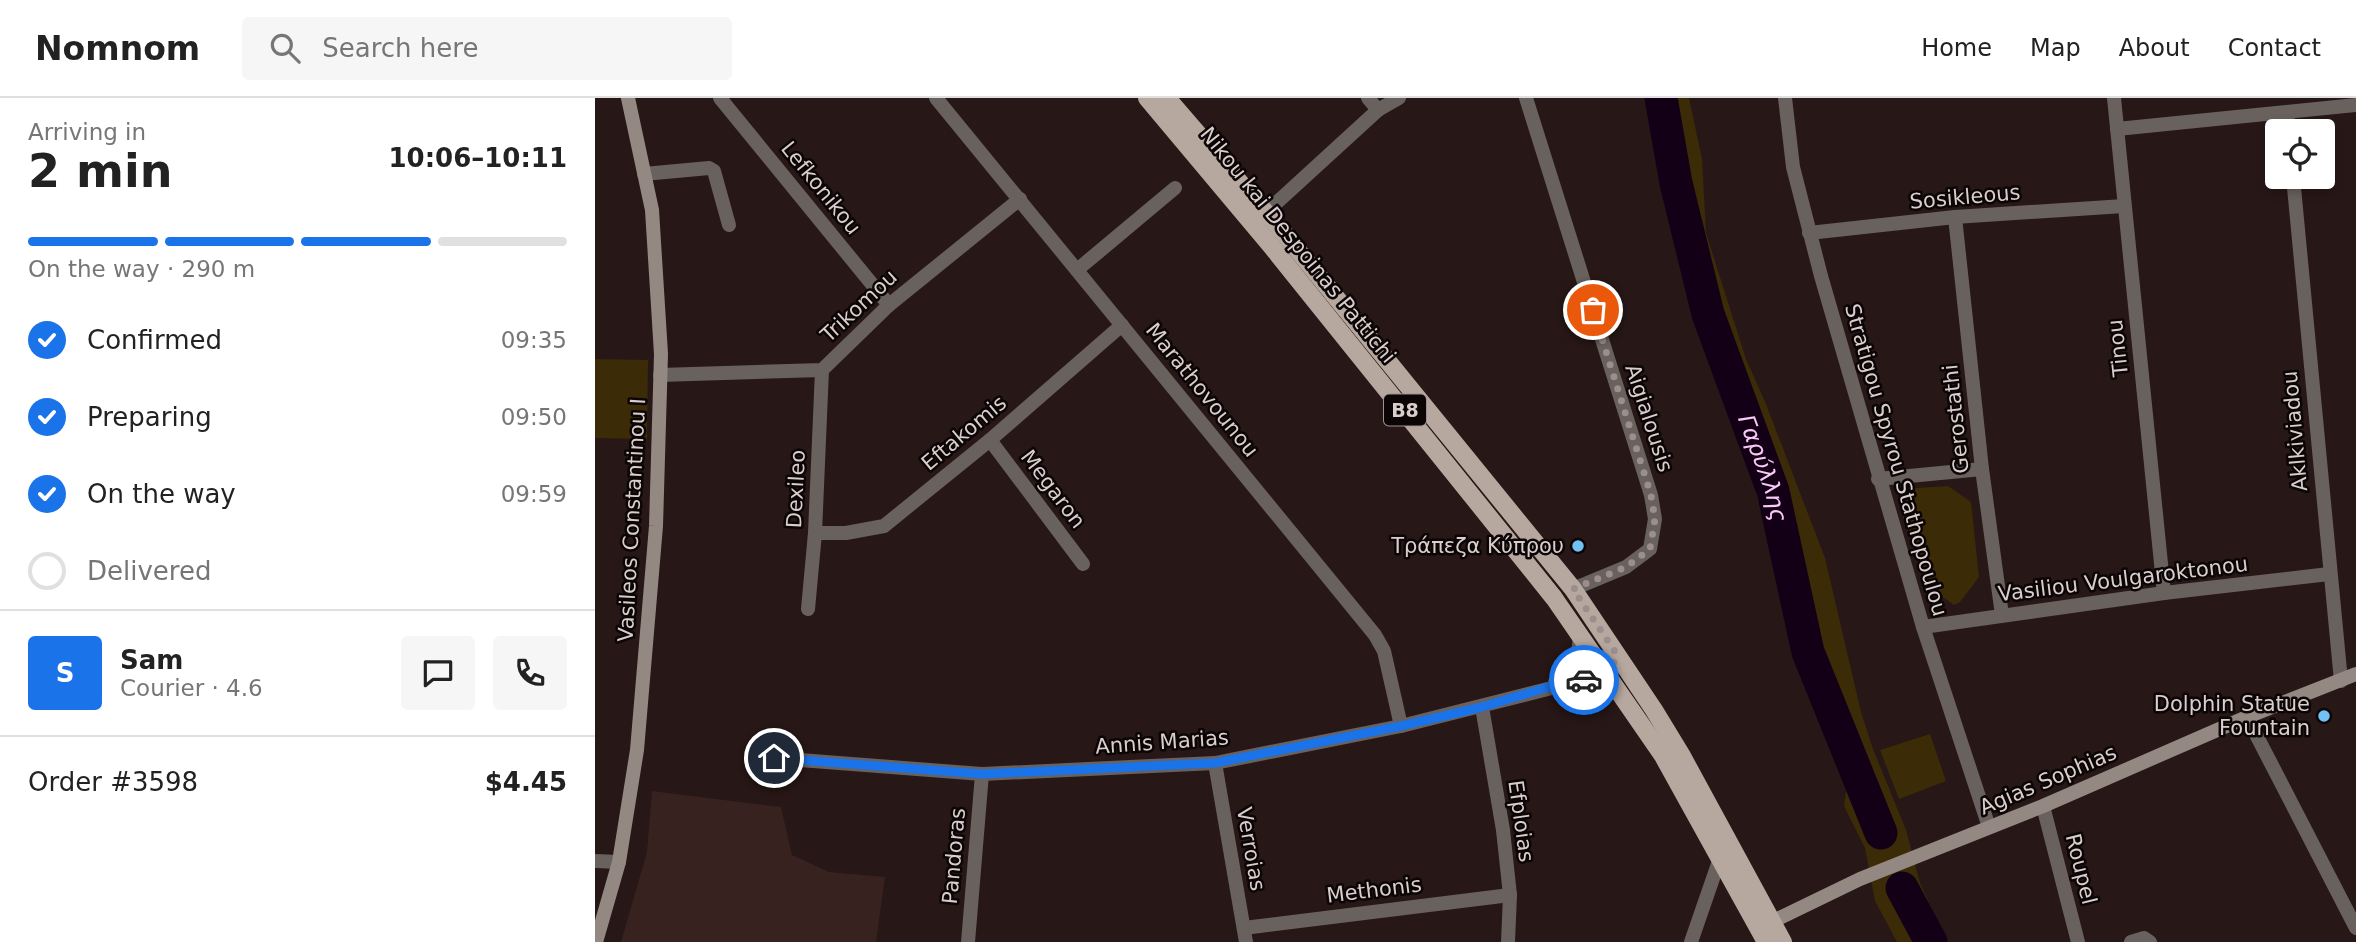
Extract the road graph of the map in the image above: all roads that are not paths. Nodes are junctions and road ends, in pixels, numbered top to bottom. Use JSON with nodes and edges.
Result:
{"nodes":[{"id":1,"x":628,"y":98,"type":"edge"},
{"id":2,"x":720,"y":98,"type":"edge"},
{"id":3,"x":936,"y":98,"type":"edge"},
{"id":4,"x":1147,"y":98,"type":"edge"},
{"id":5,"x":1167,"y":98,"type":"edge"},
{"id":6,"x":1368,"y":98,"type":"edge"},
{"id":7,"x":1399,"y":98,"type":"edge"},
{"id":8,"x":1526,"y":98,"type":"edge"},
{"id":9,"x":1785,"y":98,"type":"edge"},
{"id":10,"x":2115,"y":98,"type":"edge"},
{"id":11,"x":2356,"y":106,"type":"edge"},
{"id":12,"x":1378,"y":110,"type":"junction"},
{"id":13,"x":2287,"y":114,"type":"junction"},
{"id":14,"x":2288,"y":119,"type":"edge"},
{"id":15,"x":2117,"y":129,"type":"junction"},
{"id":16,"x":644,"y":174,"type":"junction"},
{"id":17,"x":1175,"y":188,"type":"dead end"},
{"id":18,"x":2294,"y":189,"type":"edge"},
{"id":19,"x":1020,"y":199,"type":"junction"},
{"id":20,"x":2124,"y":206,"type":"junction"},
{"id":21,"x":1955,"y":217,"type":"junction"},
{"id":22,"x":1260,"y":219,"type":"junction"},
{"id":23,"x":730,"y":225,"type":"dead end"},
{"id":24,"x":1809,"y":233,"type":"junction"},
{"id":25,"x":1077,"y":270,"type":"junction"},
{"id":26,"x":888,"y":304,"type":"junction"},
{"id":27,"x":1122,"y":326,"type":"junction"},
{"id":28,"x":822,"y":370,"type":"junction"},
{"id":29,"x":660,"y":375,"type":"junction"},
{"id":30,"x":990,"y":440,"type":"junction"},
{"id":31,"x":1982,"y":469,"type":"junction"},
{"id":32,"x":1878,"y":479,"type":"junction"},
{"id":33,"x":815,"y":533,"type":"junction"},
{"id":34,"x":1083,"y":564,"type":"dead end"},
{"id":35,"x":2329,"y":574,"type":"junction"},
{"id":36,"x":1573,"y":589,"type":"junction"},
{"id":37,"x":2164,"y":593,"type":"junction"},
{"id":38,"x":809,"y":609,"type":"dead end"},
{"id":39,"x":2002,"y":615,"type":"junction"},
{"id":40,"x":1923,"y":627,"type":"junction"},
{"id":41,"x":1580,"y":635,"type":"junction"},
{"id":42,"x":1616,"y":653,"type":"junction"},
{"id":43,"x":2356,"y":674,"type":"edge"},
{"id":44,"x":1607,"y":679,"type":"junction"},
{"id":45,"x":2341,"y":681,"type":"junction"},
{"id":46,"x":1545,"y":688,"type":"junction"},
{"id":47,"x":1482,"y":707,"type":"junction"},
{"id":48,"x":2246,"y":717,"type":"junction"},
{"id":49,"x":1401,"y":726,"type":"junction"},
{"id":50,"x":774,"y":758,"type":"dead end"},
{"id":51,"x":1215,"y":763,"type":"junction"},
{"id":52,"x":982,"y":774,"type":"junction"},
{"id":53,"x":2043,"y":806,"type":"junction"},
{"id":54,"x":1989,"y":827,"type":"junction"},
{"id":55,"x":1719,"y":860,"type":"junction"},
{"id":56,"x":595,"y":861,"type":"edge"},
{"id":57,"x":619,"y":862,"type":"junction"},
{"id":58,"x":1510,"y":895,"type":"junction"},
{"id":59,"x":2356,"y":928,"type":"edge"},
{"id":60,"x":1765,"y":930,"type":"edge"},
{"id":61,"x":1245,"y":935,"type":"edge"},
{"id":62,"x":596,"y":942,"type":"edge"},
{"id":63,"x":968,"y":942,"type":"edge"},
{"id":64,"x":1508,"y":942,"type":"edge"},
{"id":65,"x":1691,"y":942,"type":"edge"},
{"id":66,"x":1783,"y":942,"type":"edge"},
{"id":67,"x":2078,"y":942,"type":"edge"},
{"id":68,"x":2131,"y":942,"type":"edge"},
{"id":69,"x":2150,"y":942,"type":"edge"}],
"edges":[{"from":1,"to":16,"type":"main road","name":"Vasileos Constantinou I"},
{"from":2,"to":26,"type":"street","name":"Lefkonikou"},
{"from":3,"to":19,"type":"street","name":"Marathovounou"},
{"from":4,"to":22,"type":"main road","name":"Nikou kai Despoinas Pattichi","number":"B8"},
{"from":5,"to":22,"type":"main road","name":"Nikou kai Despoinas Pattichi"},
{"from":6,"to":12,"type":"street"},
{"from":7,"to":12,"type":"street"},
{"from":8,"to":36,"type":"street","name":"Aigialousis"},
{"from":9,"to":24,"type":"street","name":"Stratigou Spyrou Stathopoulou"},
{"from":10,"to":15,"type":"street","name":"Tinou"},
{"from":11,"to":13,"type":"street"},
{"from":12,"to":22,"type":"street"},
{"from":13,"to":14,"type":"street"},
{"from":13,"to":15,"type":"street"},
{"from":15,"to":20,"type":"street","name":"Tinou"},
{"from":16,"to":23,"type":"street"},
{"from":16,"to":29,"type":"main road","name":"Vasileos Constantinou I"},
{"from":17,"to":25,"type":"street"},
{"from":18,"to":35,"type":"street","name":"Aklkiviadou"},
{"from":19,"to":25,"type":"street","name":"Marathovounou"},
{"from":19,"to":26,"type":"street","name":"Trikomou"},
{"from":20,"to":21,"type":"street","name":"Sosikleous"},
{"from":20,"to":37,"type":"street","name":"Tinou"},
{"from":21,"to":24,"type":"street","name":"Sosikleous"},
{"from":21,"to":31,"type":"street","name":"Gerostathi"},
{"from":22,"to":36,"type":"main road","name":"Nikou kai Despoinas Pattichi"},
{"from":22,"to":41,"type":"main road","name":"Nikou kai Despoinas Pattichi","number":"B8"},
{"from":24,"to":32,"type":"street","name":"Stratigou Spyrou Stathopoulou"},
{"from":25,"to":27,"type":"street","name":"Marathovounou"},
{"from":26,"to":28,"type":"street","name":"Trikomou"},
{"from":27,"to":30,"type":"street","name":"Eftakomis"},
{"from":27,"to":49,"type":"street","name":"Marathovounou"},
{"from":28,"to":29,"type":"street","name":"Trikomou"},
{"from":28,"to":33,"type":"street","name":"Dexileo"},
{"from":29,"to":57,"type":"main road","name":"Vasileos Constantinou I"},
{"from":30,"to":33,"type":"street","name":"Eftakomis"},
{"from":30,"to":34,"type":"street","name":"Megaron"},
{"from":31,"to":32,"type":"street"},
{"from":31,"to":39,"type":"street","name":"Gerostathi"},
{"from":32,"to":40,"type":"street","name":"Stratigou Spyrou Stathopoulou"},
{"from":33,"to":38,"type":"street","name":"Dexileo"},
{"from":35,"to":37,"type":"street","name":"Vasiliou Voulgaroktonou"},
{"from":35,"to":45,"type":"street","name":"Aklkiviadou"},
{"from":36,"to":42,"type":"main road","name":"Nikou kai Despoinas Pattichi"},
{"from":37,"to":39,"type":"street","name":"Vasiliou Voulgaroktonou"},
{"from":39,"to":40,"type":"street","name":"Vasiliou Voulgaroktonou"},
{"from":40,"to":54,"type":"street","name":"Stratigou Spyrou Stathopoulou"},
{"from":41,"to":44,"type":"main road","name":"Nikou kai Despoinas Pattichi","number":"B8"},
{"from":41,"to":46,"type":"street","name":"Annis Marias"},
{"from":42,"to":44,"type":"main road"},
{"from":42,"to":60,"type":"main road","name":"Nikou kai Despoinas Pattichi"},
{"from":43,"to":45,"type":"main road","name":"Agias Sophias"},
{"from":44,"to":46,"type":"street","name":"Annis Marias"},
{"from":44,"to":55,"type":"main road","name":"Nikou kai Despoinas Pattichi","number":"B8"},
{"from":45,"to":48,"type":"main road","name":"Agias Sophias"},
{"from":46,"to":47,"type":"street","name":"Annis Marias"},
{"from":47,"to":49,"type":"street","name":"Annis Marias"},
{"from":47,"to":58,"type":"street","name":"Efploias"},
{"from":48,"to":53,"type":"main road","name":"Agias Sophias"},
{"from":48,"to":59,"type":"street"},
{"from":49,"to":51,"type":"street","name":"Annis Marias"},
{"from":50,"to":52,"type":"street","name":"Annis Marias"},
{"from":51,"to":52,"type":"street","name":"Annis Marias"},
{"from":51,"to":61,"type":"street","name":"Verroias"},
{"from":52,"to":63,"type":"street","name":"Pandoras"},
{"from":53,"to":54,"type":"main road","name":"Agias Sophias"},
{"from":53,"to":67,"type":"street","name":"Roupel"},
{"from":54,"to":60,"type":"main road","name":"Agias Sophias"},
{"from":55,"to":60,"type":"main road","name":"Nikou kai Despoinas Pattichi","number":"B8"},
{"from":55,"to":65,"type":"street"},
{"from":56,"to":57,"type":"street"},
{"from":57,"to":62,"type":"main road","name":"Vasileos Constantinou I"},
{"from":58,"to":61,"type":"street","name":"Methonis"},
{"from":58,"to":64,"type":"street","name":"Efploias"},
{"from":60,"to":66,"type":"main road","name":"Nikou kai Despoinas Pattichi"},
{"from":68,"to":69,"type":"street"}]}
